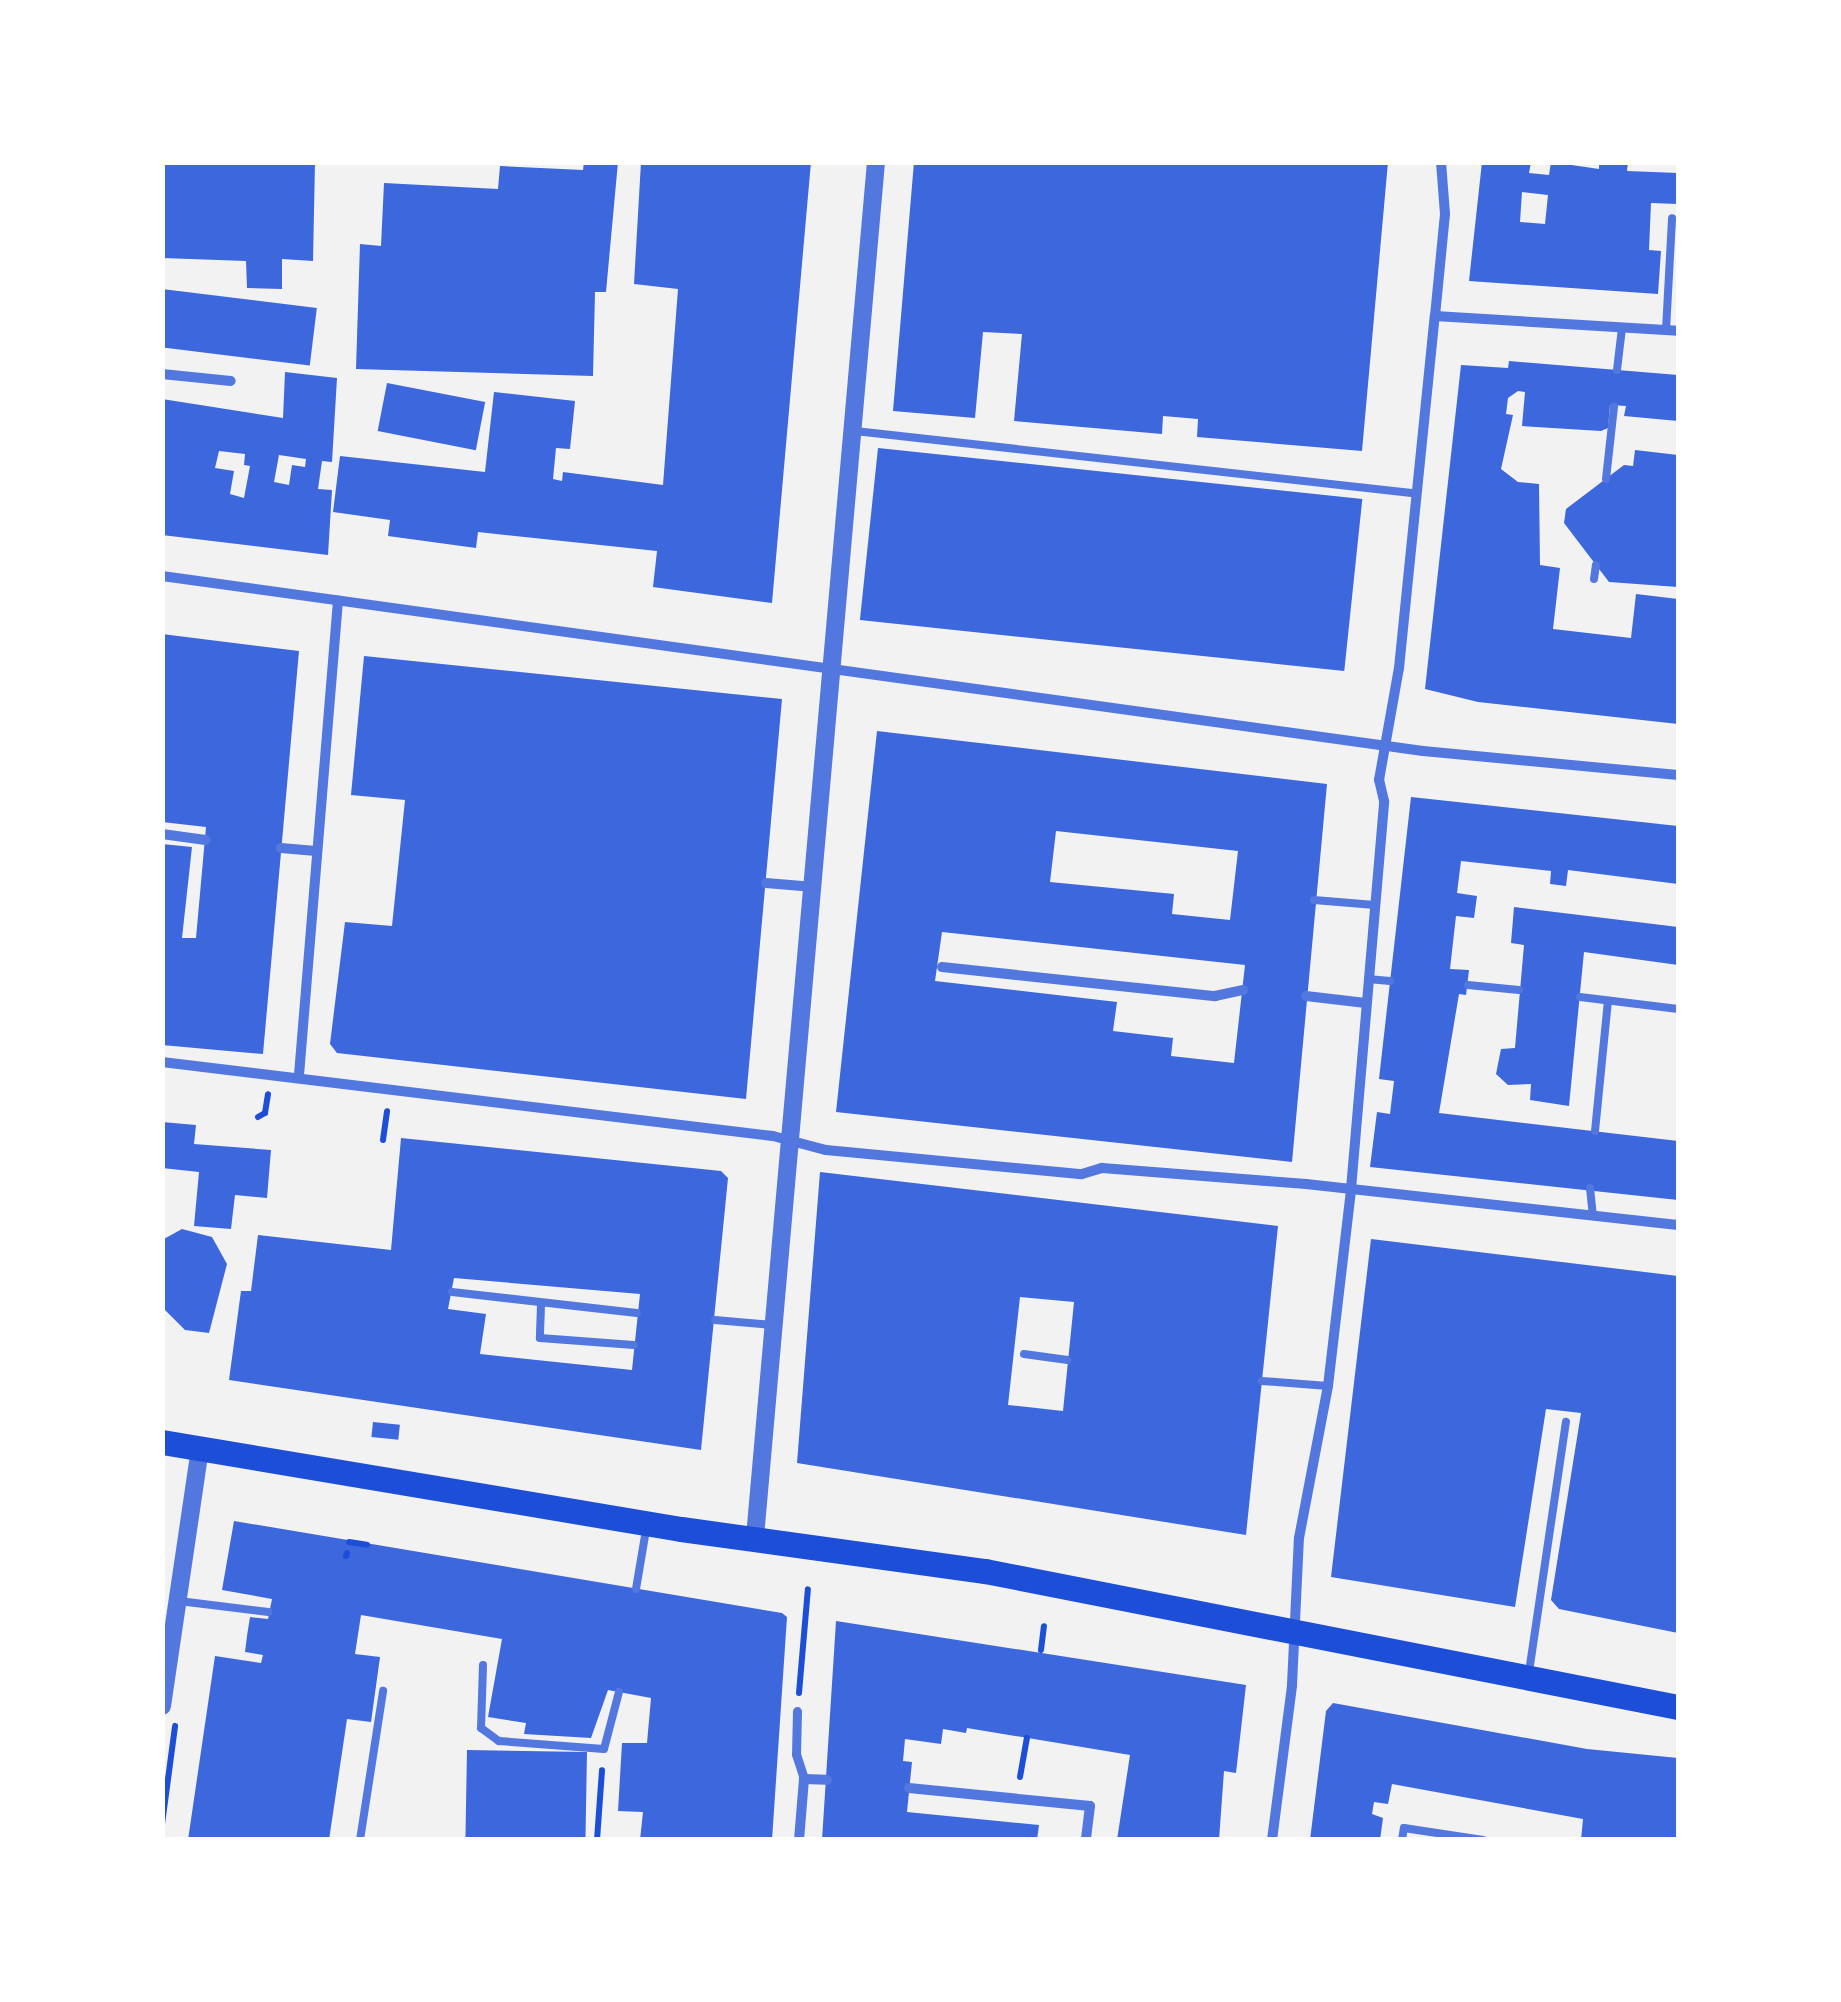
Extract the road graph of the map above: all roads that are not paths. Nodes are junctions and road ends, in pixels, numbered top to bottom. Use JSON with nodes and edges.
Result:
{"nodes":[{"id":1,"x":876,"y":162,"type":"edge"},
{"id":2,"x":1441,"y":162,"type":"edge"},
{"id":3,"x":1672,"y":218,"type":"dead end"},
{"id":4,"x":1435,"y":316,"type":"junction"},
{"id":5,"x":1622,"y":328,"type":"junction"},
{"id":6,"x":1672,"y":330,"type":"edge"},
{"id":7,"x":1617,"y":370,"type":"dead end"},
{"id":8,"x":162,"y":374,"type":"edge"},
{"id":9,"x":231,"y":382,"type":"dead end"},
{"id":10,"x":1614,"y":406,"type":"dead end"},
{"id":11,"x":851,"y":431,"type":"junction"},
{"id":12,"x":1606,"y":480,"type":"dead end"},
{"id":13,"x":1412,"y":494,"type":"junction"},
{"id":14,"x":1596,"y":565,"type":"dead end"},
{"id":15,"x":162,"y":576,"type":"edge"},
{"id":16,"x":1594,"y":579,"type":"dead end"},
{"id":17,"x":338,"y":600,"type":"junction"},
{"id":18,"x":828,"y":666,"type":"junction"},
{"id":19,"x":1384,"y":743,"type":"junction"},
{"id":20,"x":1678,"y":775,"type":"edge"},
{"id":21,"x":162,"y":834,"type":"edge"},
{"id":22,"x":206,"y":840,"type":"dead end"},
{"id":23,"x":281,"y":848,"type":"dead end"},
{"id":24,"x":316,"y":851,"type":"junction"},
{"id":25,"x":766,"y":884,"type":"dead end"},
{"id":26,"x":814,"y":887,"type":"junction"},
{"id":27,"x":1314,"y":900,"type":"dead end"},
{"id":28,"x":1375,"y":906,"type":"junction"},
{"id":29,"x":942,"y":967,"type":"dead end"},
{"id":30,"x":1368,"y":979,"type":"junction"},
{"id":31,"x":1390,"y":981,"type":"dead end"},
{"id":32,"x":1468,"y":984,"type":"dead end"},
{"id":33,"x":1243,"y":990,"type":"dead end"},
{"id":34,"x":1519,"y":990,"type":"dead end"},
{"id":35,"x":1306,"y":996,"type":"dead end"},
{"id":36,"x":1580,"y":998,"type":"dead end"},
{"id":37,"x":1608,"y":1002,"type":"junction"},
{"id":38,"x":1366,"y":1003,"type":"junction"},
{"id":39,"x":1678,"y":1010,"type":"edge"},
{"id":40,"x":162,"y":1062,"type":"edge"},
{"id":41,"x":298,"y":1075,"type":"junction"},
{"id":42,"x":1595,"y":1131,"type":"dead end"},
{"id":43,"x":794,"y":1140,"type":"junction"},
{"id":44,"x":1590,"y":1188,"type":"dead end"},
{"id":45,"x":1352,"y":1189,"type":"junction"},
{"id":46,"x":1593,"y":1215,"type":"junction"},
{"id":47,"x":1678,"y":1225,"type":"edge"},
{"id":48,"x":452,"y":1292,"type":"dead end"},
{"id":49,"x":541,"y":1305,"type":"junction"},
{"id":50,"x":637,"y":1313,"type":"dead end"},
{"id":51,"x":715,"y":1320,"type":"dead end"},
{"id":52,"x":776,"y":1325,"type":"junction"},
{"id":53,"x":634,"y":1344,"type":"dead end"},
{"id":54,"x":1024,"y":1354,"type":"dead end"},
{"id":55,"x":1068,"y":1360,"type":"dead end"},
{"id":56,"x":1262,"y":1381,"type":"dead end"},
{"id":57,"x":1328,"y":1386,"type":"junction"},
{"id":58,"x":1566,"y":1422,"type":"dead end"},
{"id":59,"x":162,"y":1442,"type":"edge"},
{"id":60,"x":200,"y":1450,"type":"junction"},
{"id":61,"x":647,"y":1524,"type":"junction"},
{"id":62,"x":755,"y":1536,"type":"junction"},
{"id":63,"x":636,"y":1590,"type":"dead end"},
{"id":64,"x":179,"y":1601,"type":"junction"},
{"id":65,"x":268,"y":1612,"type":"dead end"},
{"id":66,"x":1295,"y":1629,"type":"junction"},
{"id":67,"x":483,"y":1665,"type":"dead end"},
{"id":68,"x":1528,"y":1677,"type":"junction"},
{"id":69,"x":382,"y":1691,"type":"dead end"},
{"id":70,"x":620,"y":1692,"type":"dead end"},
{"id":71,"x":162,"y":1706,"type":"edge"},
{"id":72,"x":1678,"y":1707,"type":"edge"},
{"id":73,"x":798,"y":1711,"type":"dead end"},
{"id":74,"x":804,"y":1779,"type":"junction"},
{"id":75,"x":827,"y":1780,"type":"dead end"},
{"id":76,"x":909,"y":1788,"type":"dead end"},
{"id":77,"x":360,"y":1840,"type":"edge"},
{"id":78,"x":799,"y":1840,"type":"edge"},
{"id":79,"x":1086,"y":1840,"type":"edge"},
{"id":80,"x":1272,"y":1840,"type":"edge"},
{"id":81,"x":1402,"y":1840,"type":"edge"},
{"id":82,"x":1482,"y":1840,"type":"edge"}],
"edges":[{"from":1,"to":11,"type":"street"},
{"from":2,"to":4,"type":"street"},
{"from":3,"to":6,"type":"lane"},
{"from":4,"to":5,"type":"street"},
{"from":4,"to":13,"type":"street"},
{"from":5,"to":6,"type":"street"},
{"from":5,"to":7,"type":"lane"},
{"from":8,"to":9,"type":"street"},
{"from":10,"to":12,"type":"lane"},
{"from":11,"to":13,"type":"lane"},
{"from":11,"to":18,"type":"street"},
{"from":13,"to":19,"type":"street"},
{"from":14,"to":16,"type":"lane"},
{"from":15,"to":17,"type":"street"},
{"from":17,"to":18,"type":"street"},
{"from":17,"to":24,"type":"street"},
{"from":18,"to":19,"type":"street"},
{"from":18,"to":26,"type":"street"},
{"from":19,"to":20,"type":"street"},
{"from":19,"to":28,"type":"street"},
{"from":21,"to":22,"type":"street"},
{"from":23,"to":24,"type":"street"},
{"from":24,"to":41,"type":"street"},
{"from":25,"to":26,"type":"street"},
{"from":26,"to":43,"type":"street"},
{"from":27,"to":28,"type":"lane"},
{"from":28,"to":30,"type":"street"},
{"from":29,"to":33,"type":"street"},
{"from":30,"to":31,"type":"lane"},
{"from":30,"to":38,"type":"street"},
{"from":32,"to":34,"type":"lane"},
{"from":35,"to":38,"type":"street"},
{"from":36,"to":37,"type":"lane"},
{"from":37,"to":39,"type":"lane"},
{"from":37,"to":42,"type":"lane"},
{"from":38,"to":45,"type":"street"},
{"from":40,"to":41,"type":"street"},
{"from":41,"to":43,"type":"street"},
{"from":43,"to":45,"type":"street"},
{"from":43,"to":52,"type":"street"},
{"from":44,"to":46,"type":"lane"},
{"from":45,"to":46,"type":"street"},
{"from":45,"to":57,"type":"street"},
{"from":46,"to":47,"type":"street"},
{"from":48,"to":49,"type":"lane"},
{"from":49,"to":50,"type":"lane"},
{"from":49,"to":53,"type":"lane"},
{"from":51,"to":52,"type":"lane"},
{"from":52,"to":62,"type":"street"},
{"from":54,"to":55,"type":"lane"},
{"from":56,"to":57,"type":"lane"},
{"from":57,"to":66,"type":"street"},
{"from":58,"to":68,"type":"lane"},
{"from":59,"to":60,"type":"main road"},
{"from":60,"to":61,"type":"main road"},
{"from":60,"to":64,"type":"street"},
{"from":61,"to":62,"type":"main road"},
{"from":61,"to":63,"type":"lane"},
{"from":62,"to":66,"type":"main road"},
{"from":64,"to":65,"type":"lane"},
{"from":64,"to":71,"type":"street"},
{"from":66,"to":68,"type":"main road"},
{"from":66,"to":80,"type":"street"},
{"from":67,"to":70,"type":"lane"},
{"from":68,"to":72,"type":"main road"},
{"from":69,"to":77,"type":"lane"},
{"from":73,"to":74,"type":"street"},
{"from":74,"to":75,"type":"street"},
{"from":74,"to":78,"type":"street"},
{"from":76,"to":79,"type":"street"},
{"from":81,"to":82,"type":"lane"}]}
